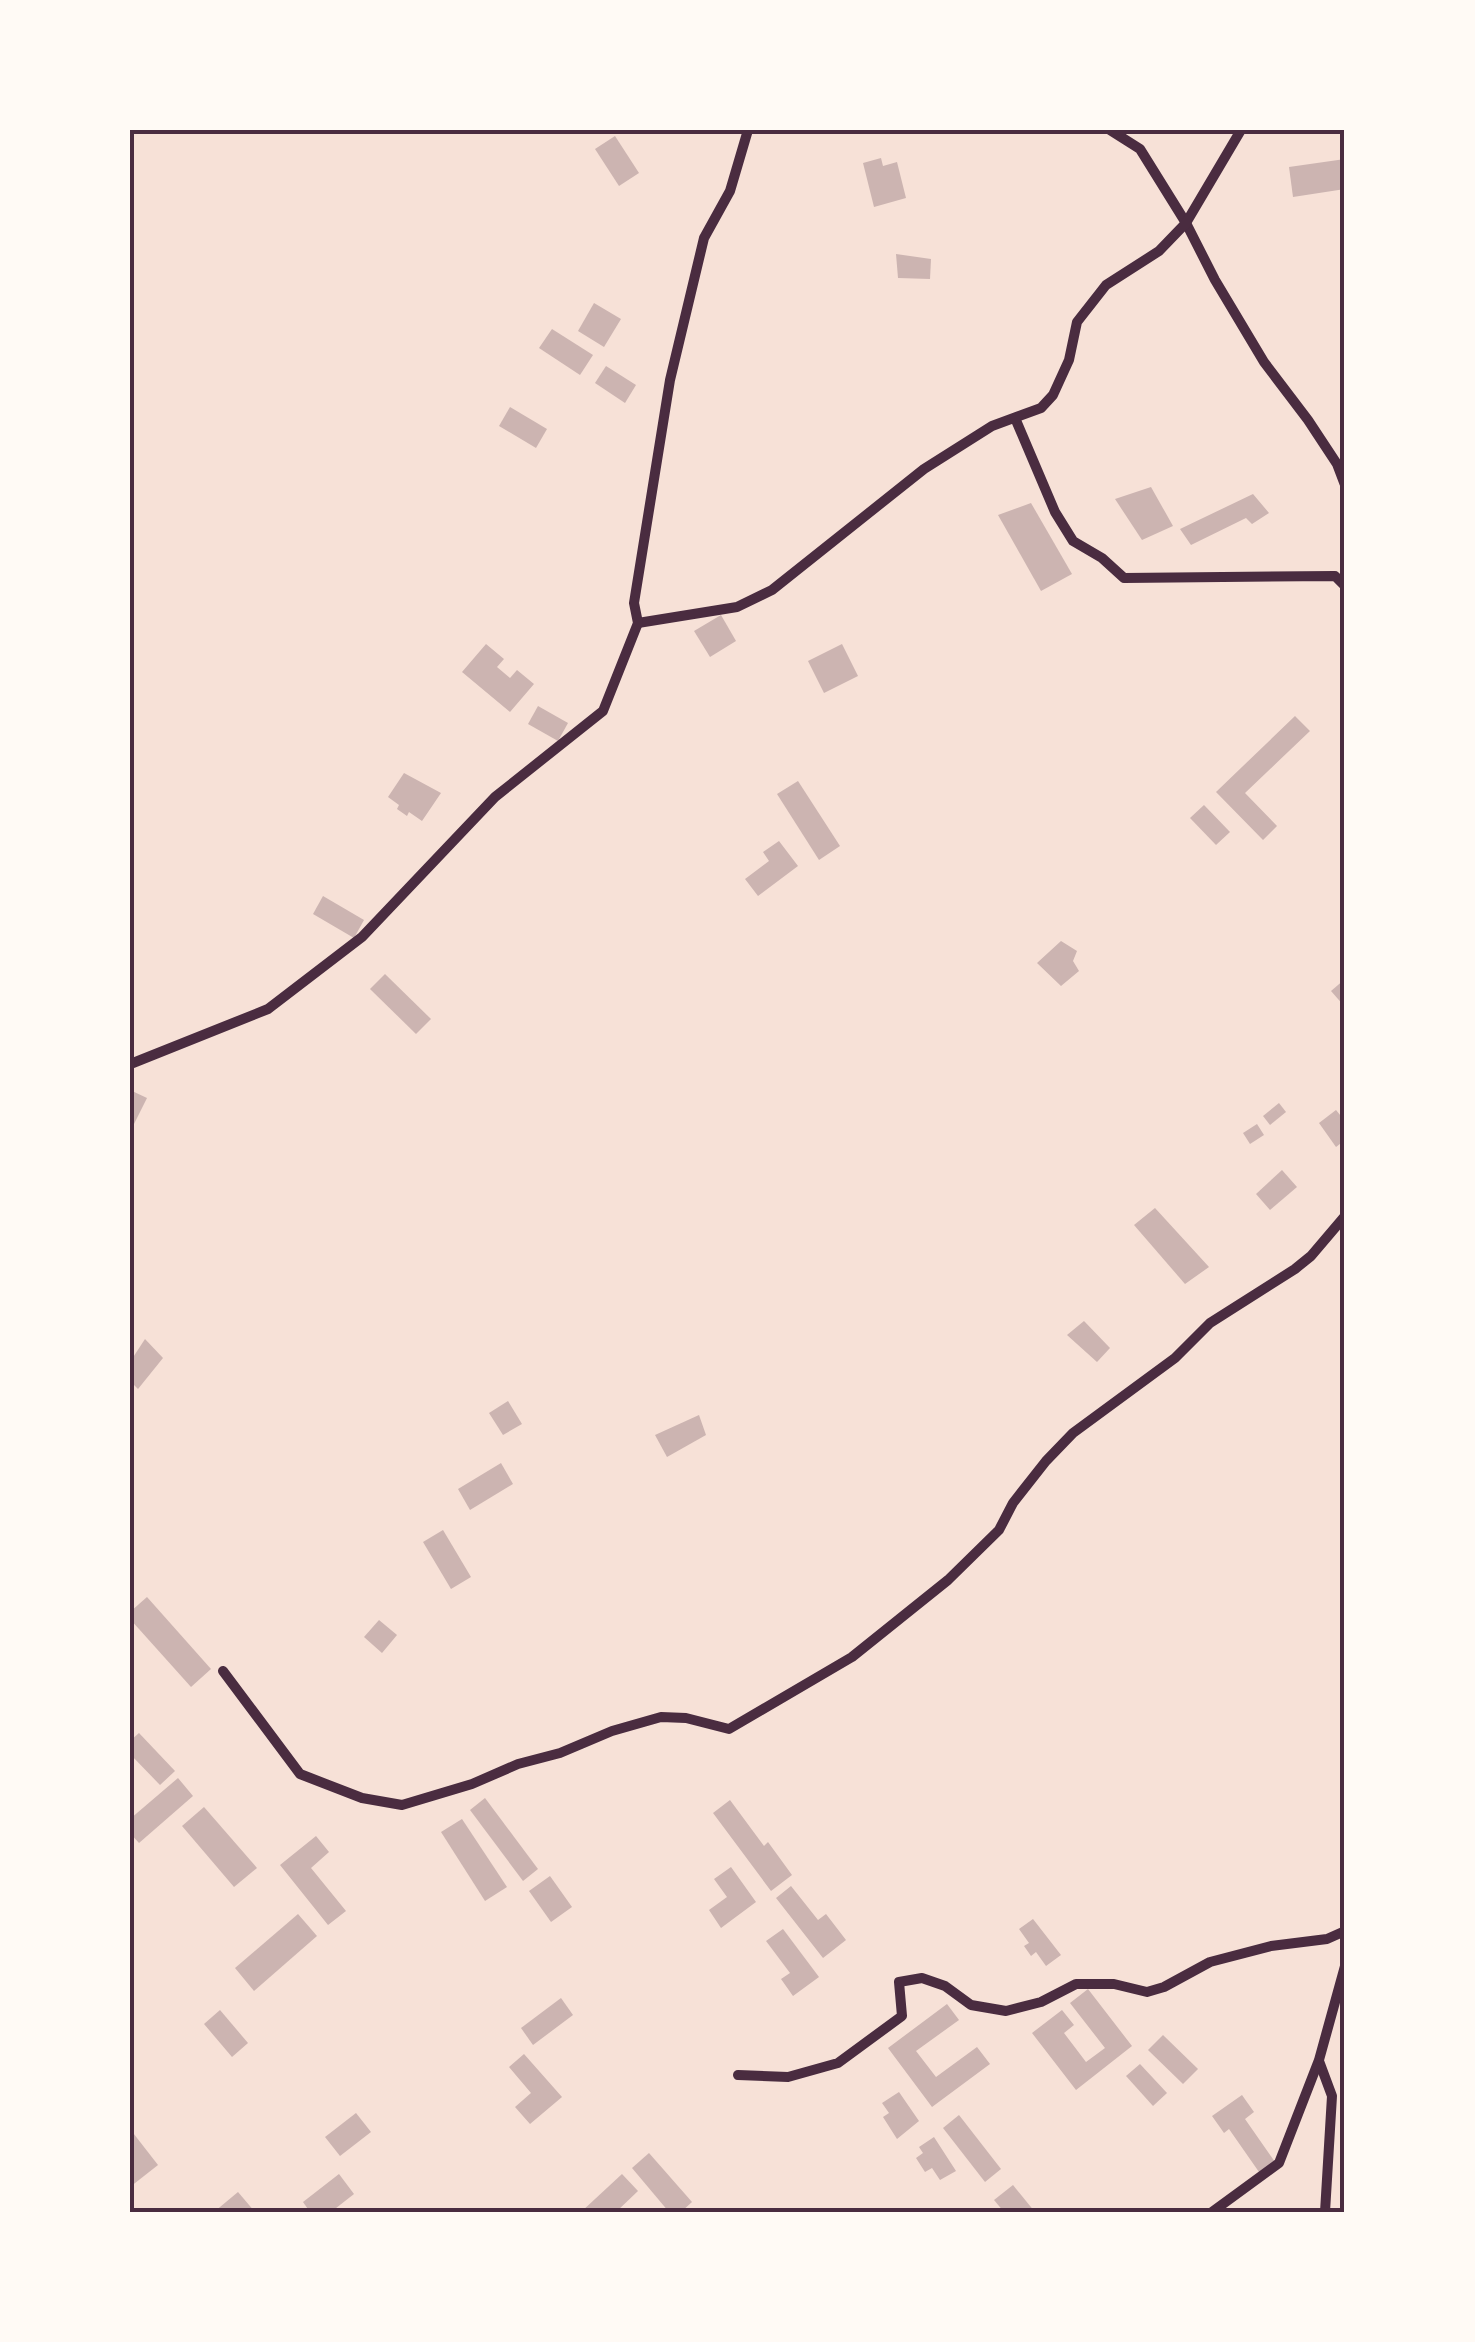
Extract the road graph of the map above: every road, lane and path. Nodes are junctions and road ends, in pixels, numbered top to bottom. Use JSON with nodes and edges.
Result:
{"nodes":[{"id":1,"x":748,"y":130,"type":"edge"},
{"id":2,"x":1110,"y":130,"type":"edge"},
{"id":3,"x":1241,"y":130,"type":"edge"},
{"id":4,"x":1186,"y":223,"type":"junction"},
{"id":5,"x":1016,"y":418,"type":"junction"},
{"id":6,"x":1345,"y":485,"type":"edge"},
{"id":7,"x":1345,"y":586,"type":"edge"},
{"id":8,"x":638,"y":623,"type":"junction"},
{"id":9,"x":134,"y":1063,"type":"dead end"},
{"id":10,"x":1345,"y":1216,"type":"edge"},
{"id":11,"x":223,"y":1672,"type":"dead end"},
{"id":12,"x":1345,"y":1932,"type":"edge"},
{"id":13,"x":1345,"y":1966,"type":"edge"},
{"id":14,"x":1319,"y":2060,"type":"junction"},
{"id":15,"x":738,"y":2075,"type":"dead end"},
{"id":16,"x":1212,"y":2212,"type":"edge"},
{"id":17,"x":1325,"y":2212,"type":"edge"}],
"edges":[{"from":1,"to":8,"type":"street"},
{"from":2,"to":4,"type":"street"},
{"from":3,"to":4,"type":"street"},
{"from":4,"to":5,"type":"street"},
{"from":4,"to":6,"type":"street"},
{"from":5,"to":7,"type":"street"},
{"from":5,"to":8,"type":"street"},
{"from":8,"to":9,"type":"street"},
{"from":10,"to":11,"type":"street"},
{"from":12,"to":15,"type":"street"},
{"from":13,"to":14,"type":"street"},
{"from":14,"to":16,"type":"street"},
{"from":14,"to":17,"type":"street"}]}
